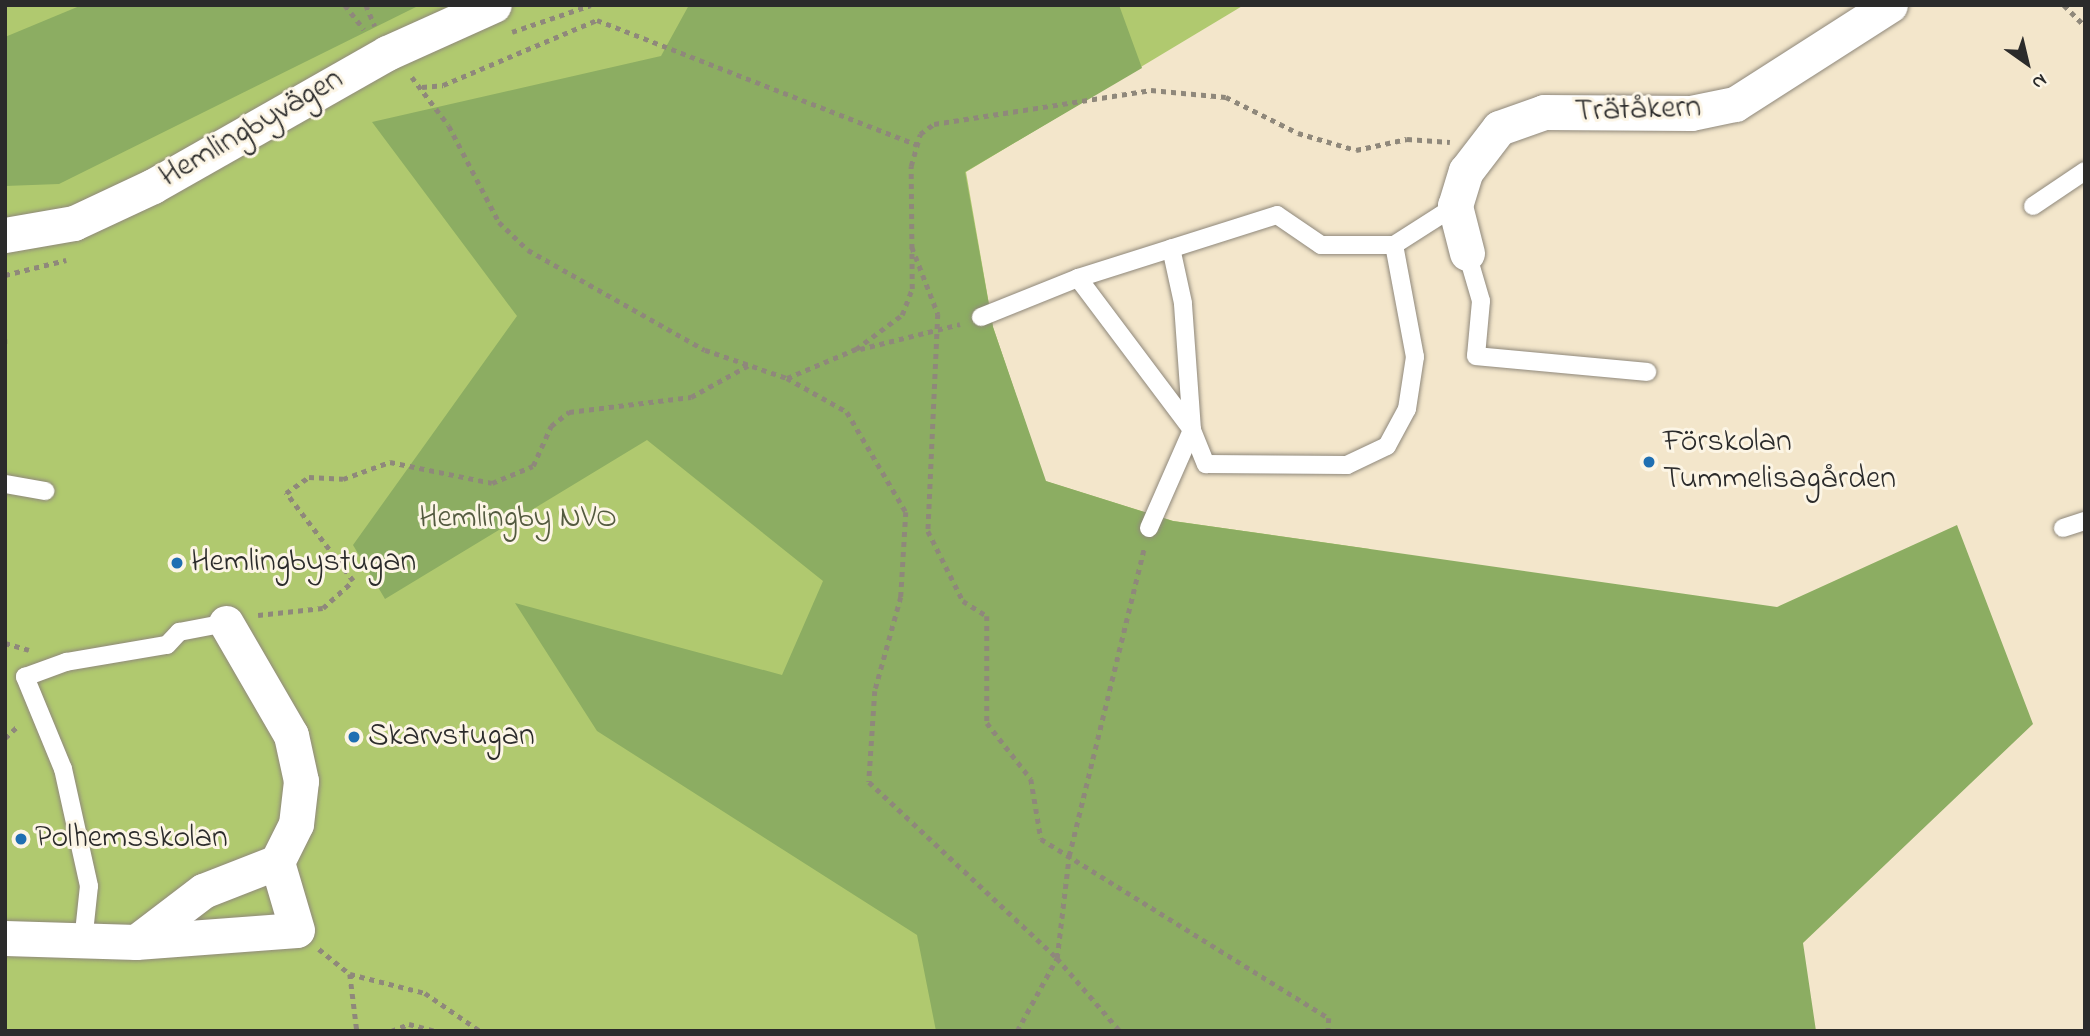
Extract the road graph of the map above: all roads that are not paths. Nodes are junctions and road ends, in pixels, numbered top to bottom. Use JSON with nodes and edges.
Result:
{"nodes":[{"id":1,"x":494,"y":5,"type":"edge"},
{"id":2,"x":1890,"y":5,"type":"edge"},
{"id":3,"x":2085,"y":171,"type":"edge"},
{"id":4,"x":1455,"y":206,"type":"junction"},
{"id":5,"x":2033,"y":206,"type":"dead end"},
{"id":6,"x":5,"y":235,"type":"edge"},
{"id":7,"x":1394,"y":246,"type":"junction"},
{"id":8,"x":1171,"y":248,"type":"junction"},
{"id":9,"x":1467,"y":253,"type":"joint"},
{"id":10,"x":1078,"y":278,"type":"junction"},
{"id":11,"x":981,"y":317,"type":"road end"},
{"id":12,"x":1647,"y":372,"type":"dead end"},
{"id":13,"x":1192,"y":430,"type":"junction"},
{"id":14,"x":5,"y":484,"type":"edge"},
{"id":15,"x":45,"y":491,"type":"dead end"},
{"id":16,"x":2085,"y":521,"type":"edge"},
{"id":17,"x":1150,"y":528,"type":"road end"},
{"id":18,"x":2063,"y":528,"type":"dead end"},
{"id":19,"x":226,"y":623,"type":"joint"},
{"id":20,"x":277,"y":862,"type":"junction"},
{"id":21,"x":5,"y":938,"type":"edge"},
{"id":22,"x":83,"y":942,"type":"junction"},
{"id":23,"x":136,"y":942,"type":"junction"}],
"edges":[{"from":1,"to":6,"type":"street","name":"Hemlingbyvägen"},
{"from":2,"to":4,"type":"street","name":"Trätåkern"},
{"from":3,"to":5,"type":"lane"},
{"from":4,"to":7,"type":"lane"},
{"from":4,"to":9,"type":"street"},
{"from":7,"to":8,"type":"lane"},
{"from":7,"to":13,"type":"lane"},
{"from":8,"to":10,"type":"lane"},
{"from":8,"to":13,"type":"lane"},
{"from":9,"to":12,"type":"lane"},
{"from":10,"to":11,"type":"lane"},
{"from":10,"to":13,"type":"lane"},
{"from":13,"to":17,"type":"lane"},
{"from":14,"to":15,"type":"lane"},
{"from":16,"to":18,"type":"lane"},
{"from":19,"to":20,"type":"street"},
{"from":19,"to":22,"type":"lane"},
{"from":20,"to":23,"type":"street"},
{"from":20,"to":23,"type":"street"},
{"from":21,"to":22,"type":"street"},
{"from":22,"to":23,"type":"street"}]}
